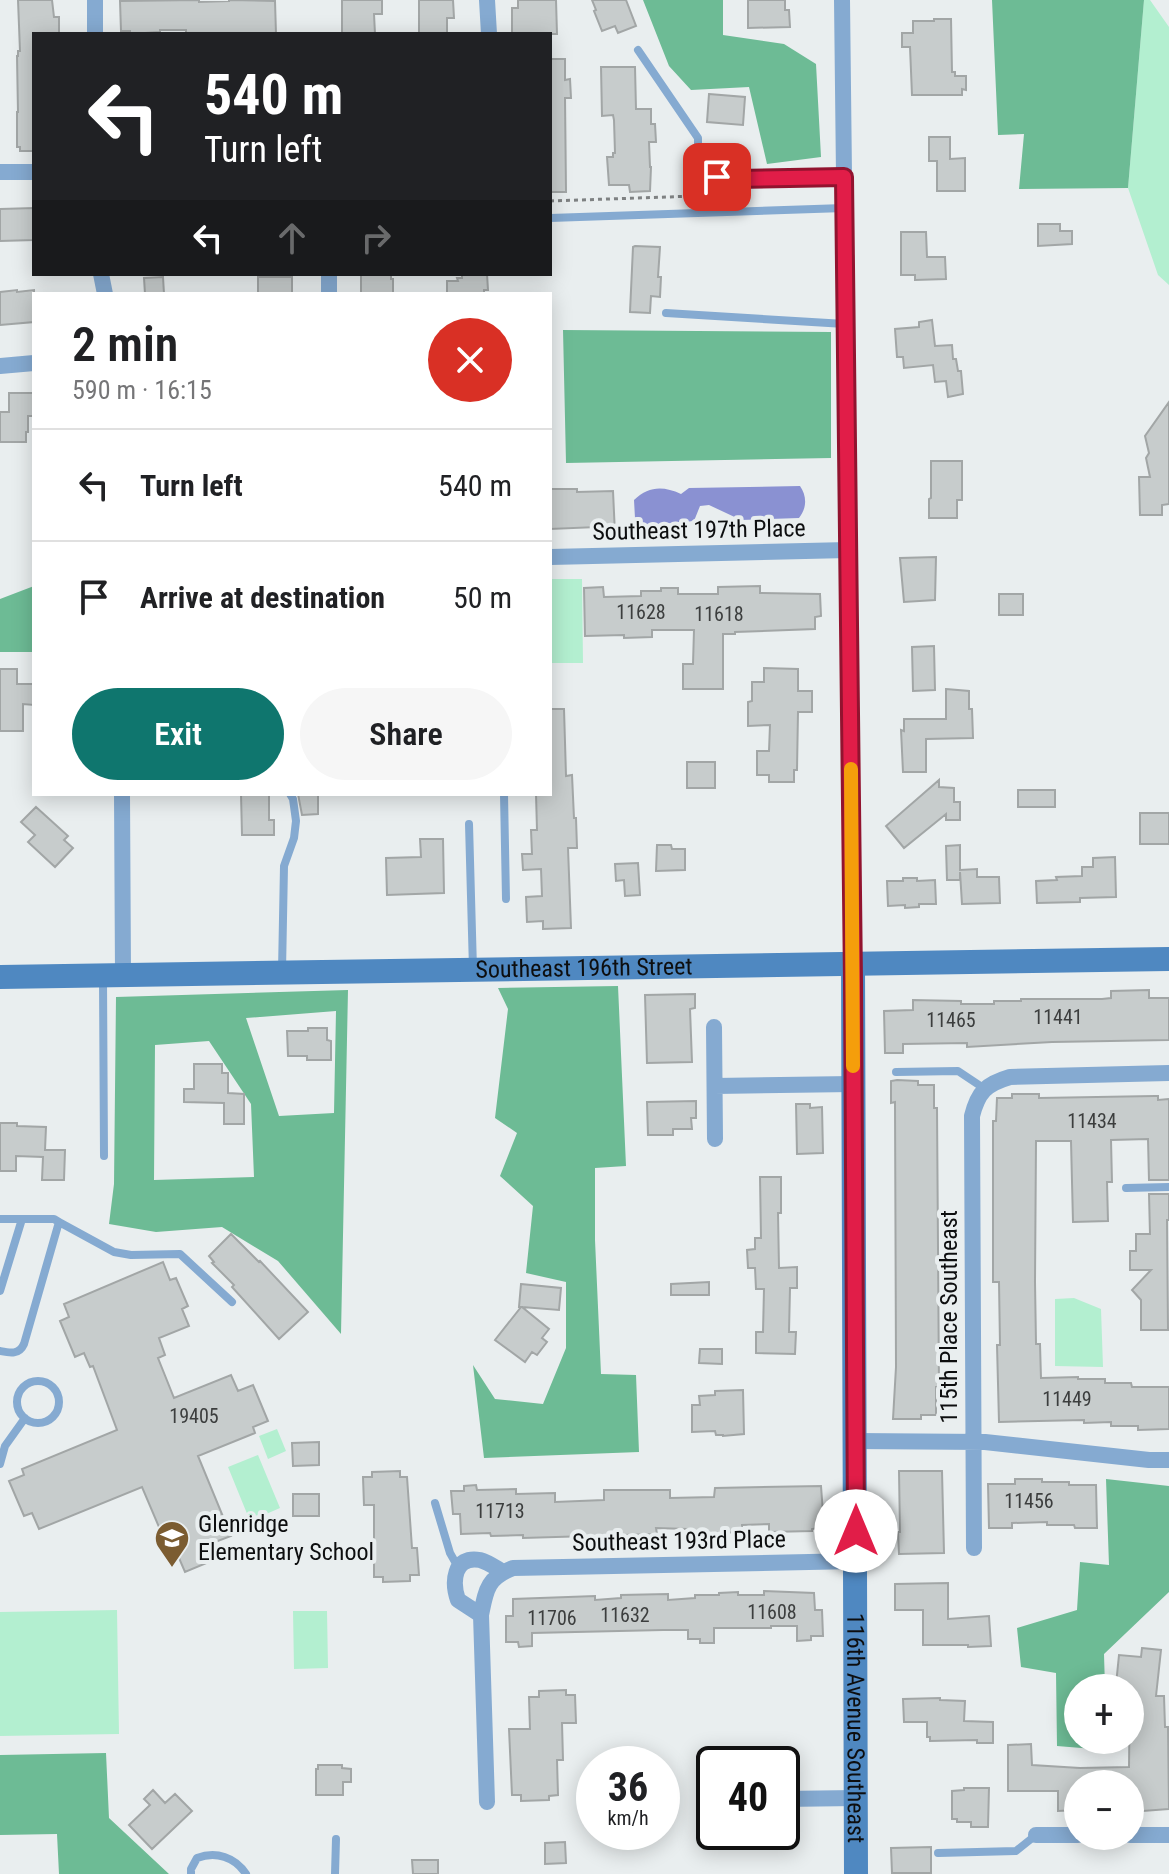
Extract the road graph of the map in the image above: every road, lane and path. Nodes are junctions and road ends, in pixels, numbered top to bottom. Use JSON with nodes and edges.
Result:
{"nodes":[{"id":1,"x":95,"y":0,"type":"edge"},
{"id":2,"x":487,"y":0,"type":"edge"},
{"id":3,"x":842,"y":0,"type":"edge"},
{"id":4,"x":95,"y":32,"type":"edge"},
{"id":5,"x":489,"y":32,"type":"edge"},
{"id":6,"x":638,"y":50,"type":"dead end"},
{"id":7,"x":698,"y":168,"type":"junction"},
{"id":8,"x":0,"y":172,"type":"edge"},
{"id":9,"x":32,"y":172,"type":"edge"},
{"id":10,"x":844,"y":177,"type":"junction"},
{"id":11,"x":552,"y":201,"type":"edge"},
{"id":12,"x":845,"y":207,"type":"junction"},
{"id":13,"x":552,"y":218,"type":"edge"},
{"id":14,"x":666,"y":313,"type":"dead end"},
{"id":15,"x":846,"y":324,"type":"junction"},
{"id":16,"x":32,"y":363,"type":"edge"},
{"id":17,"x":0,"y":366,"type":"edge"},
{"id":18,"x":848,"y":550,"type":"junction"},
{"id":19,"x":552,"y":557,"type":"edge"},
{"id":20,"x":122,"y":796,"type":"edge"},
{"id":21,"x":291,"y":796,"type":"edge"},
{"id":22,"x":504,"y":796,"type":"edge"},
{"id":23,"x":469,"y":824,"type":"dead end"},
{"id":24,"x":506,"y":899,"type":"dead end"},
{"id":25,"x":1169,"y":959,"type":"edge"},
{"id":26,"x":853,"y":964,"type":"junction"},
{"id":27,"x":473,"y":969,"type":"junction"},
{"id":28,"x":282,"y":972,"type":"junction"},
{"id":29,"x":113,"y":975,"type":"junction"},
{"id":30,"x":0,"y":977,"type":"edge"},
{"id":31,"x":714,"y":1027,"type":"dead end"},
{"id":32,"x":896,"y":1072,"type":"dead end"},
{"id":33,"x":1169,"y":1073,"type":"edge"},
{"id":34,"x":853,"y":1084,"type":"junction"},
{"id":35,"x":715,"y":1086,"type":"junction"},
{"id":36,"x":985,"y":1089,"type":"junction"},
{"id":37,"x":715,"y":1139,"type":"dead end"},
{"id":38,"x":104,"y":1156,"type":"dead end"},
{"id":39,"x":1169,"y":1187,"type":"edge"},
{"id":40,"x":1126,"y":1188,"type":"dead end"},
{"id":41,"x":0,"y":1219,"type":"edge"},
{"id":42,"x":22,"y":1219,"type":"junction"},
{"id":43,"x":59,"y":1222,"type":"junction"},
{"id":44,"x":0,"y":1291,"type":"edge"},
{"id":45,"x":232,"y":1302,"type":"dead end"},
{"id":46,"x":0,"y":1351,"type":"edge"},
{"id":47,"x":25,"y":1418,"type":"junction"},
{"id":48,"x":855,"y":1441,"type":"junction"},
{"id":49,"x":973,"y":1442,"type":"junction"},
{"id":50,"x":1169,"y":1460,"type":"edge"},
{"id":51,"x":0,"y":1464,"type":"edge"},
{"id":52,"x":435,"y":1503,"type":"dead end"},
{"id":53,"x":974,"y":1548,"type":"dead end"},
{"id":54,"x":856,"y":1561,"type":"junction"},
{"id":55,"x":459,"y":1568,"type":"junction"},
{"id":56,"x":503,"y":1572,"type":"junction"},
{"id":57,"x":481,"y":1615,"type":"junction"},
{"id":58,"x":856,"y":1798,"type":"junction"},
{"id":59,"x":800,"y":1799,"type":"edge"},
{"id":60,"x":487,"y":1802,"type":"dead end"},
{"id":61,"x":1036,"y":1835,"type":"joint"},
{"id":62,"x":1064,"y":1835,"type":"edge"},
{"id":63,"x":1144,"y":1835,"type":"edge"},
{"id":64,"x":1169,"y":1835,"type":"edge"},
{"id":65,"x":336,"y":1839,"type":"dead end"},
{"id":66,"x":938,"y":1853,"type":"dead end"},
{"id":67,"x":191,"y":1874,"type":"edge"},
{"id":68,"x":246,"y":1874,"type":"edge"},
{"id":69,"x":335,"y":1874,"type":"edge"},
{"id":70,"x":856,"y":1874,"type":"edge"}],
"edges":[{"from":1,"to":4,"type":"street"},
{"from":2,"to":5,"type":"street"},
{"from":3,"to":10,"type":"street","name":"116th Avenue Southeast"},
{"from":6,"to":7,"type":"lane"},
{"from":7,"to":10,"type":"street"},
{"from":7,"to":11,"type":"path"},
{"from":8,"to":9,"type":"street"},
{"from":10,"to":12,"type":"street","name":"116th Avenue Southeast"},
{"from":12,"to":13,"type":"lane"},
{"from":12,"to":15,"type":"street","name":"116th Avenue Southeast"},
{"from":14,"to":15,"type":"lane"},
{"from":15,"to":18,"type":"street","name":"116th Avenue Southeast"},
{"from":16,"to":17,"type":"street"},
{"from":18,"to":19,"type":"street","name":"Southeast 197th Place"},
{"from":18,"to":26,"type":"street","name":"116th Avenue Southeast"},
{"from":20,"to":29,"type":"street"},
{"from":21,"to":28,"type":"lane"},
{"from":22,"to":24,"type":"lane"},
{"from":23,"to":27,"type":"lane"},
{"from":25,"to":26,"type":"street","name":"Southeast 196th Street"},
{"from":26,"to":27,"type":"street","name":"Southeast 196th Street"},
{"from":26,"to":34,"type":"street","name":"116th Avenue Southeast"},
{"from":27,"to":28,"type":"street","name":"Southeast 196th Street"},
{"from":28,"to":29,"type":"street","name":"Southeast 196th Street"},
{"from":29,"to":30,"type":"street","name":"Southeast 196th Street"},
{"from":29,"to":38,"type":"lane"},
{"from":31,"to":35,"type":"street"},
{"from":32,"to":36,"type":"lane"},
{"from":33,"to":36,"type":"street"},
{"from":34,"to":35,"type":"street"},
{"from":34,"to":48,"type":"street","name":"116th Avenue Southeast"},
{"from":35,"to":37,"type":"street"},
{"from":36,"to":49,"type":"street","name":"115th Place Southeast"},
{"from":39,"to":40,"type":"lane"},
{"from":41,"to":42,"type":"lane"},
{"from":42,"to":43,"type":"lane"},
{"from":42,"to":44,"type":"lane"},
{"from":43,"to":45,"type":"lane"},
{"from":43,"to":46,"type":"lane"},
{"from":47,"to":47,"type":"lane"},
{"from":47,"to":51,"type":"lane"},
{"from":48,"to":49,"type":"street"},
{"from":48,"to":54,"type":"street","name":"116th Avenue Southeast"},
{"from":49,"to":50,"type":"street"},
{"from":49,"to":53,"type":"street","name":"115th Place Southeast"},
{"from":52,"to":55,"type":"lane"},
{"from":54,"to":56,"type":"street","name":"Southeast 193rd Place"},
{"from":54,"to":58,"type":"street","name":"116th Avenue Southeast"},
{"from":55,"to":56,"type":"street","name":"Southeast 193rd Place"},
{"from":55,"to":57,"type":"street"},
{"from":56,"to":57,"type":"street"},
{"from":57,"to":60,"type":"street"},
{"from":58,"to":59,"type":"street"},
{"from":58,"to":70,"type":"street","name":"116th Avenue Southeast"},
{"from":61,"to":62,"type":"street"},
{"from":61,"to":66,"type":"lane"},
{"from":63,"to":64,"type":"street"},
{"from":65,"to":69,"type":"lane"},
{"from":67,"to":68,"type":"lane"}]}
